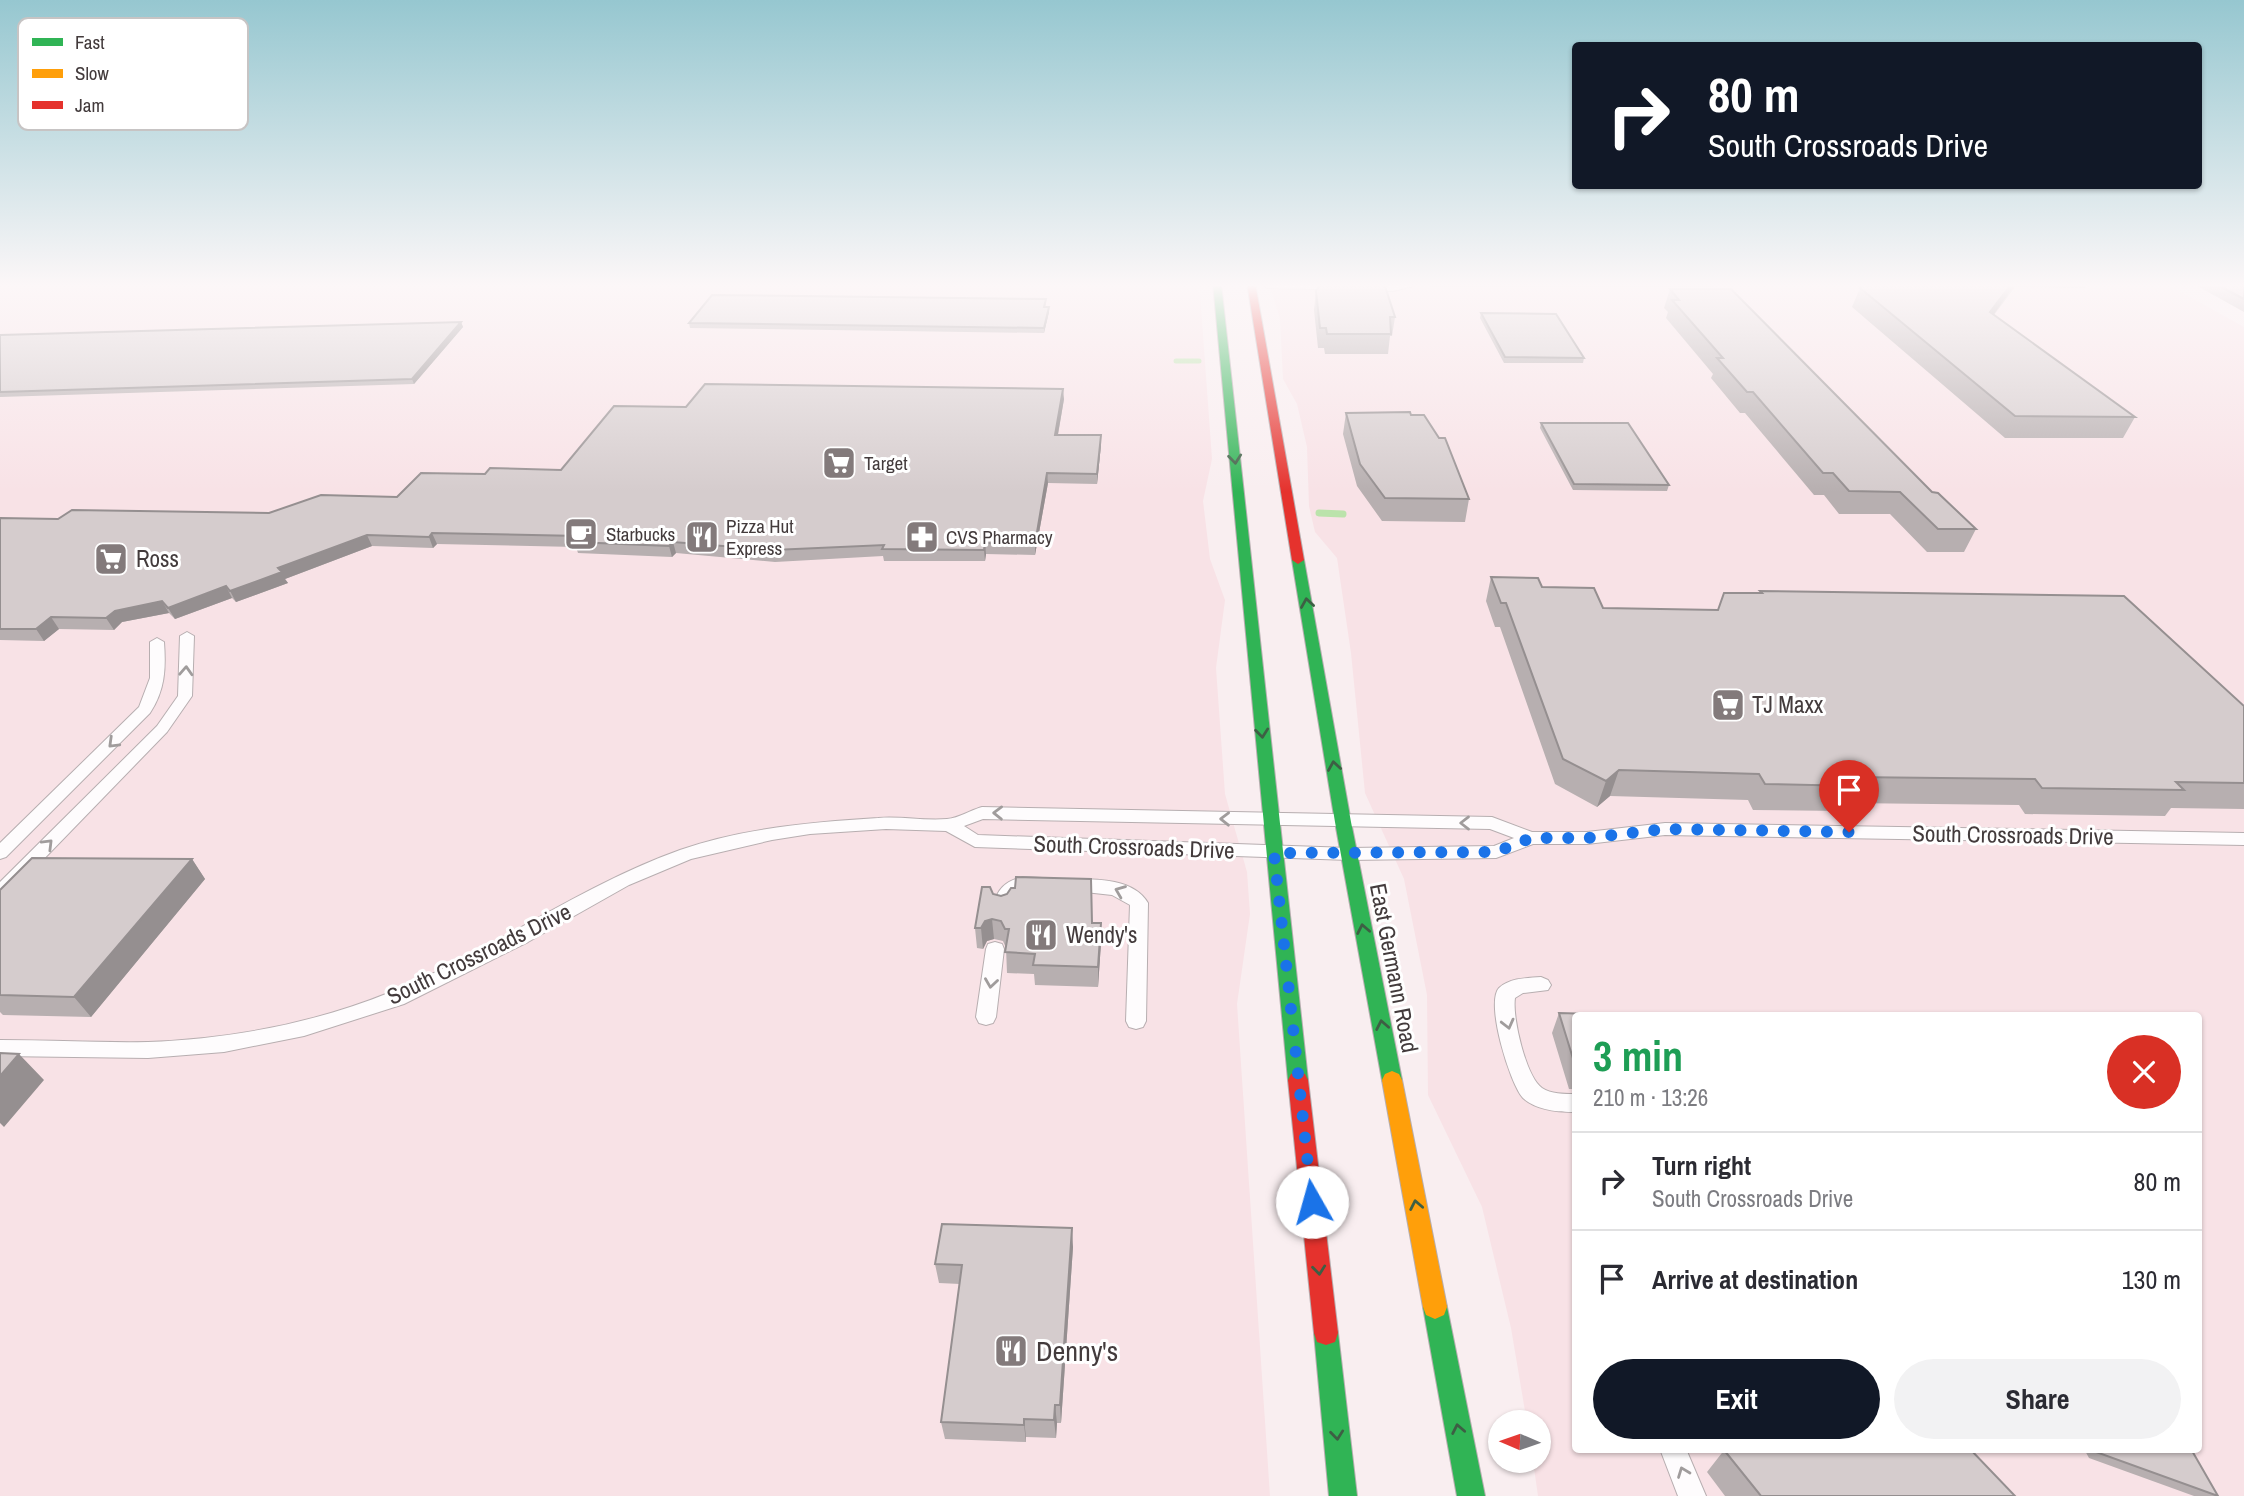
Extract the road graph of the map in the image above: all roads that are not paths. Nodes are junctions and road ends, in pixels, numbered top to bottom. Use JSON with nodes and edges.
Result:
{"nodes":[{"id":1,"x":1224,"y":353,"type":"edge"},
{"id":2,"x":1263,"y":353,"type":"edge"},
{"id":3,"x":187,"y":636,"type":"dead end"},
{"id":4,"x":157,"y":642,"type":"dead end"},
{"id":5,"x":1271,"y":820,"type":"junction"},
{"id":6,"x":1343,"y":822,"type":"junction"},
{"id":7,"x":950,"y":825,"type":"junction"},
{"id":8,"x":1531,"y":838,"type":"junction"},
{"id":9,"x":2244,"y":839,"type":"edge"},
{"id":10,"x":0,"y":853,"type":"edge"},
{"id":11,"x":1274,"y":853,"type":"junction"},
{"id":12,"x":1349,"y":854,"type":"junction"},
{"id":13,"x":0,"y":893,"type":"edge"},
{"id":14,"x":1002,"y":907,"type":"edge"},
{"id":15,"x":995,"y":949,"type":"dead end"},
{"id":16,"x":1541,"y":985,"type":"dead end"},
{"id":17,"x":986,"y":1017,"type":"dead end"},
{"id":18,"x":1136,"y":1021,"type":"dead end"},
{"id":19,"x":0,"y":1048,"type":"edge"},
{"id":20,"x":1572,"y":1103,"type":"edge"},
{"id":21,"x":1676,"y":1453,"type":"edge"},
{"id":22,"x":1343,"y":1496,"type":"edge"},
{"id":23,"x":1471,"y":1496,"type":"edge"},
{"id":24,"x":1692,"y":1496,"type":"edge"}],
"edges":[{"from":1,"to":5,"type":"main road","one_way":true},
{"from":6,"to":2,"type":"main road","name":"East Germann Road","one_way":true},
{"from":13,"to":3,"type":"lane","one_way":true},
{"from":4,"to":10,"type":"lane","one_way":true},
{"from":5,"to":6,"type":"lane","name":"South Crossroads Drive"},
{"from":5,"to":7,"type":"lane","name":"South Crossroads Drive","one_way":true},
{"from":5,"to":11,"type":"main road"},
{"from":8,"to":6,"type":"lane","name":"South Crossroads Drive","one_way":true},
{"from":6,"to":12,"type":"main road","name":"East Germann Road"},
{"from":7,"to":11,"type":"lane","name":"South Crossroads Drive"},
{"from":7,"to":19,"type":"lane","name":"South Crossroads Drive"},
{"from":8,"to":9,"type":"lane","name":"South Crossroads Drive"},
{"from":8,"to":12,"type":"lane","name":"South Crossroads Drive"},
{"from":11,"to":12,"type":"lane","name":"South Crossroads Drive"},
{"from":11,"to":22,"type":"main road","one_way":true},
{"from":23,"to":12,"type":"main road","name":"East Germann Road","one_way":true},
{"from":18,"to":14,"type":"lane","one_way":true},
{"from":15,"to":17,"type":"lane","one_way":true},
{"from":16,"to":20,"type":"lane","one_way":true},
{"from":24,"to":21,"type":"lane","one_way":true}]}
